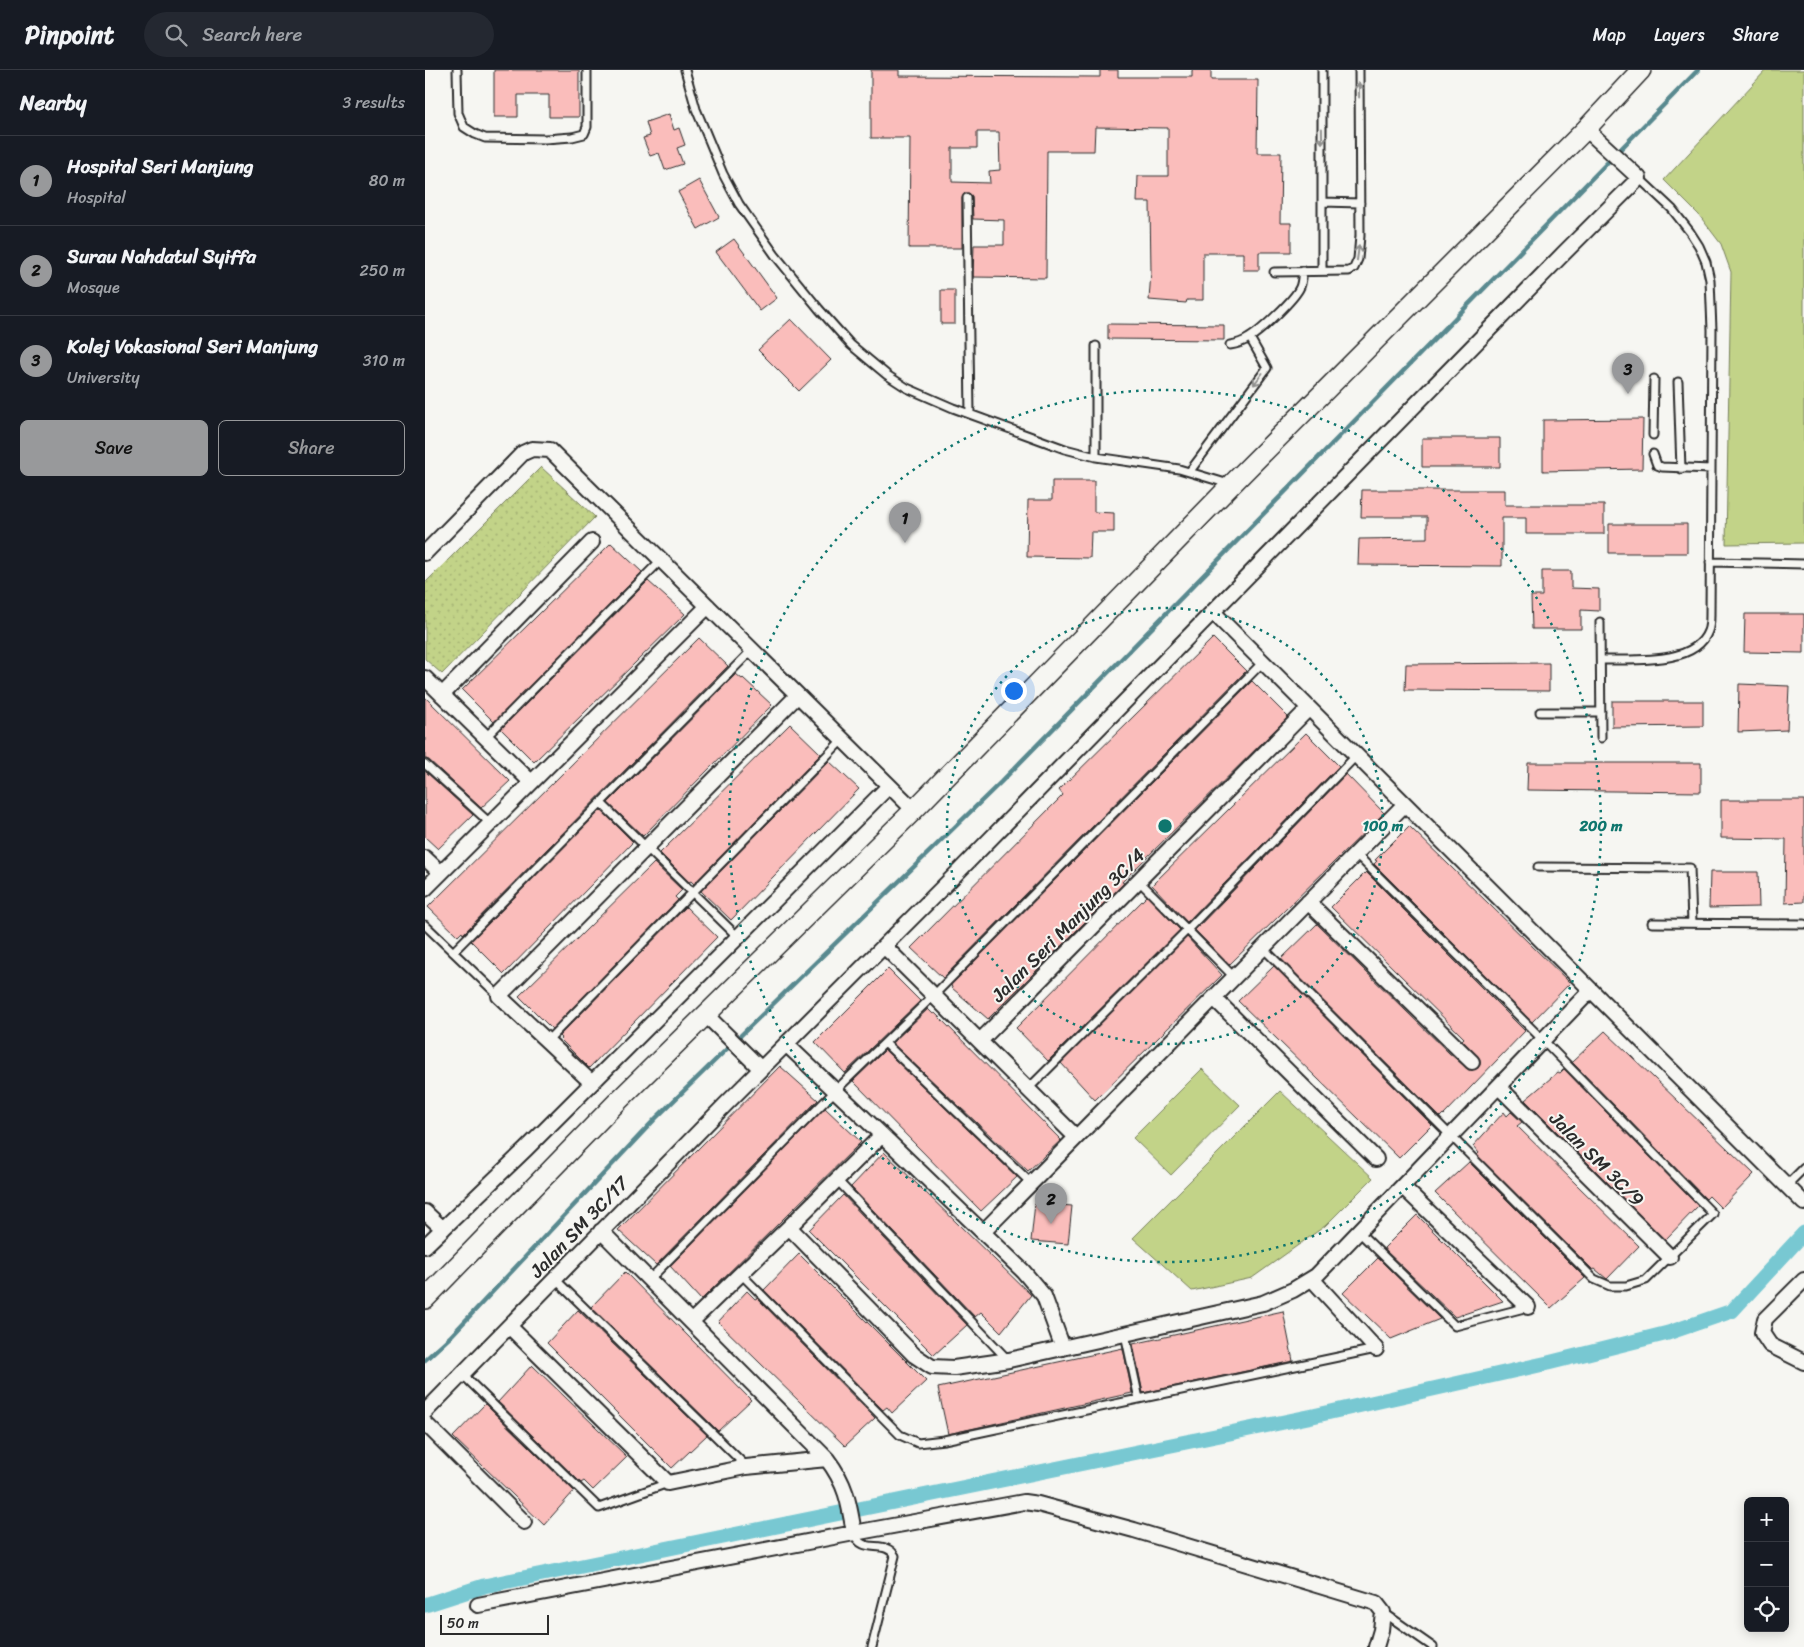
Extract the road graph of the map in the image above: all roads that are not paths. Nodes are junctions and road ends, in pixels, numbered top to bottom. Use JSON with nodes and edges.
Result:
{"nodes":[{"id":1,"x":457,"y":70,"type":"edge"},
{"id":2,"x":587,"y":70,"type":"edge"},
{"id":3,"x":685,"y":70,"type":"edge"},
{"id":4,"x":1322,"y":70,"type":"edge"},
{"id":5,"x":1359,"y":70,"type":"edge"},
{"id":6,"x":1641,"y":70,"type":"edge"},
{"id":7,"x":1586,"y":129,"type":"junction"},
{"id":8,"x":1639,"y":178,"type":"junction"},
{"id":9,"x":967,"y":198,"type":"dead end"},
{"id":10,"x":1323,"y":202,"type":"junction"},
{"id":11,"x":1360,"y":203,"type":"junction"},
{"id":12,"x":1303,"y":271,"type":"junction"},
{"id":13,"x":1322,"y":271,"type":"junction"},
{"id":14,"x":1274,"y":272,"type":"dead end"},
{"id":15,"x":1250,"y":338,"type":"junction"},
{"id":16,"x":1230,"y":345,"type":"dead end"},
{"id":17,"x":1096,"y":346,"type":"dead end"},
{"id":18,"x":1654,"y":379,"type":"dead end"},
{"id":19,"x":1678,"y":382,"type":"dead end"},
{"id":20,"x":970,"y":414,"type":"junction"},
{"id":21,"x":1653,"y":435,"type":"dead end"},
{"id":22,"x":1653,"y":454,"type":"dead end"},
{"id":23,"x":1097,"y":457,"type":"junction"},
{"id":24,"x":1681,"y":469,"type":"junction"},
{"id":25,"x":1711,"y":470,"type":"junction"},
{"id":26,"x":1190,"y":471,"type":"junction"},
{"id":27,"x":1231,"y":485,"type":"junction"},
{"id":28,"x":592,"y":542,"type":"dead end"},
{"id":29,"x":425,"y":554,"type":"edge"},
{"id":30,"x":662,"y":559,"type":"junction"},
{"id":31,"x":1711,"y":562,"type":"junction"},
{"id":32,"x":1804,"y":564,"type":"edge"},
{"id":33,"x":708,"y":606,"type":"junction"},
{"id":34,"x":1213,"y":612,"type":"junction"},
{"id":35,"x":1600,"y":622,"type":"dead end"},
{"id":36,"x":752,"y":650,"type":"junction"},
{"id":37,"x":1601,"y":660,"type":"junction"},
{"id":38,"x":1263,"y":662,"type":"junction"},
{"id":39,"x":425,"y":678,"type":"edge"},
{"id":40,"x":441,"y":694,"type":"junction"},
{"id":41,"x":797,"y":696,"type":"junction"},
{"id":42,"x":1309,"y":708,"type":"junction"},
{"id":43,"x":1540,"y":712,"type":"dead end"},
{"id":44,"x":1601,"y":712,"type":"junction"},
{"id":45,"x":485,"y":738,"type":"junction"},
{"id":46,"x":1601,"y":738,"type":"dead end"},
{"id":47,"x":842,"y":740,"type":"junction"},
{"id":48,"x":1357,"y":756,"type":"junction"},
{"id":49,"x":425,"y":764,"type":"edge"},
{"id":50,"x":531,"y":782,"type":"junction"},
{"id":51,"x":889,"y":786,"type":"junction"},
{"id":52,"x":601,"y":803,"type":"junction"},
{"id":53,"x":1405,"y":804,"type":"junction"},
{"id":54,"x":913,"y":810,"type":"junction"},
{"id":55,"x":490,"y":823,"type":"junction"},
{"id":56,"x":647,"y":847,"type":"junction"},
{"id":57,"x":1356,"y":854,"type":"junction"},
{"id":58,"x":425,"y":858,"type":"edge"},
{"id":59,"x":1538,"y":867,"type":"dead end"},
{"id":60,"x":441,"y":873,"type":"junction"},
{"id":61,"x":1138,"y":880,"type":"junction"},
{"id":62,"x":425,"y":889,"type":"edge"},
{"id":63,"x":692,"y":893,"type":"junction"},
{"id":64,"x":1308,"y":902,"type":"junction"},
{"id":65,"x":1652,"y":923,"type":"dead end"},
{"id":66,"x":1692,"y":923,"type":"junction"},
{"id":67,"x":1804,"y":924,"type":"edge"},
{"id":68,"x":425,"y":925,"type":"edge"},
{"id":69,"x":1187,"y":930,"type":"junction"},
{"id":70,"x":738,"y":937,"type":"junction"},
{"id":71,"x":884,"y":946,"type":"junction"},
{"id":72,"x":1263,"y":948,"type":"junction"},
{"id":73,"x":453,"y":952,"type":"junction"},
{"id":74,"x":1234,"y":977,"type":"junction"},
{"id":75,"x":1591,"y":990,"type":"junction"},
{"id":76,"x":499,"y":996,"type":"junction"},
{"id":77,"x":934,"y":996,"type":"junction"},
{"id":78,"x":1213,"y":998,"type":"junction"},
{"id":79,"x":706,"y":1015,"type":"junction"},
{"id":80,"x":1543,"y":1040,"type":"junction"},
{"id":81,"x":547,"y":1041,"type":"junction"},
{"id":82,"x":980,"y":1041,"type":"junction"},
{"id":83,"x":885,"y":1043,"type":"junction"},
{"id":84,"x":786,"y":1044,"type":"junction"},
{"id":85,"x":1472,"y":1062,"type":"dead end"},
{"id":86,"x":761,"y":1070,"type":"junction"},
{"id":87,"x":592,"y":1083,"type":"junction"},
{"id":88,"x":1499,"y":1087,"type":"junction"},
{"id":89,"x":1028,"y":1090,"type":"junction"},
{"id":90,"x":835,"y":1091,"type":"junction"},
{"id":91,"x":882,"y":1134,"type":"junction"},
{"id":92,"x":1452,"y":1136,"type":"junction"},
{"id":93,"x":1076,"y":1137,"type":"junction"},
{"id":94,"x":1376,"y":1159,"type":"dead end"},
{"id":95,"x":1804,"y":1168,"type":"edge"},
{"id":96,"x":837,"y":1180,"type":"junction"},
{"id":97,"x":1031,"y":1184,"type":"junction"},
{"id":98,"x":1403,"y":1187,"type":"junction"},
{"id":99,"x":1790,"y":1189,"type":"junction"},
{"id":100,"x":1804,"y":1203,"type":"edge"},
{"id":101,"x":425,"y":1212,"type":"edge"},
{"id":102,"x":789,"y":1227,"type":"junction"},
{"id":103,"x":443,"y":1230,"type":"junction"},
{"id":104,"x":601,"y":1231,"type":"junction"},
{"id":105,"x":983,"y":1232,"type":"junction"},
{"id":106,"x":1359,"y":1232,"type":"junction"},
{"id":107,"x":425,"y":1246,"type":"edge"},
{"id":108,"x":1670,"y":1257,"type":"junction"},
{"id":109,"x":741,"y":1274,"type":"junction"},
{"id":110,"x":555,"y":1279,"type":"junction"},
{"id":111,"x":1311,"y":1279,"type":"junction"},
{"id":112,"x":649,"y":1280,"type":"junction"},
{"id":113,"x":1804,"y":1280,"type":"edge"},
{"id":114,"x":425,"y":1299,"type":"edge"},
{"id":115,"x":1528,"y":1307,"type":"joint"},
{"id":116,"x":691,"y":1322,"type":"junction"},
{"id":117,"x":509,"y":1326,"type":"junction"},
{"id":118,"x":1125,"y":1334,"type":"junction"},
{"id":119,"x":1063,"y":1348,"type":"junction"},
{"id":120,"x":1376,"y":1349,"type":"joint"},
{"id":121,"x":1009,"y":1360,"type":"junction"},
{"id":122,"x":1804,"y":1362,"type":"edge"},
{"id":123,"x":462,"y":1374,"type":"junction"},
{"id":124,"x":1139,"y":1399,"type":"junction"},
{"id":125,"x":425,"y":1412,"type":"edge"},
{"id":126,"x":425,"y":1423,"type":"edge"},
{"id":127,"x":827,"y":1459,"type":"junction"},
{"id":128,"x":746,"y":1467,"type":"junction"},
{"id":129,"x":669,"y":1484,"type":"junction"},
{"id":130,"x":524,"y":1522,"type":"dead end"},
{"id":131,"x":853,"y":1527,"type":"junction"},
{"id":132,"x":478,"y":1605,"type":"dead end"},
{"id":133,"x":1383,"y":1612,"type":"junction"},
{"id":134,"x":872,"y":1647,"type":"edge"},
{"id":135,"x":1376,"y":1647,"type":"edge"},
{"id":136,"x":1433,"y":1647,"type":"edge"}],
"edges":[{"from":1,"to":2,"type":"lane"},
{"from":3,"to":20,"type":"lane"},
{"from":4,"to":10,"type":"lane","one_way":true},
{"from":11,"to":5,"type":"lane","one_way":true},
{"from":6,"to":7,"type":"street"},
{"from":7,"to":8,"type":"street"},
{"from":7,"to":27,"type":"street"},
{"from":8,"to":25,"type":"lane"},
{"from":8,"to":34,"type":"street","name":"Jalan SM 3C/17"},
{"from":9,"to":20,"type":"lane"},
{"from":10,"to":11,"type":"lane"},
{"from":10,"to":13,"type":"lane"},
{"from":13,"to":11,"type":"lane","one_way":true},
{"from":12,"to":13,"type":"lane"},
{"from":12,"to":14,"type":"lane"},
{"from":12,"to":15,"type":"lane"},
{"from":15,"to":16,"type":"lane"},
{"from":15,"to":26,"type":"lane","one_way":true},
{"from":17,"to":23,"type":"lane"},
{"from":18,"to":21,"type":"lane"},
{"from":19,"to":24,"type":"lane"},
{"from":20,"to":23,"type":"lane"},
{"from":22,"to":24,"type":"lane"},
{"from":23,"to":26,"type":"lane"},
{"from":24,"to":25,"type":"lane"},
{"from":25,"to":31,"type":"lane"},
{"from":26,"to":27,"type":"lane"},
{"from":27,"to":54,"type":"street"},
{"from":28,"to":40,"type":"street"},
{"from":29,"to":30,"type":"street"},
{"from":30,"to":33,"type":"street"},
{"from":30,"to":45,"type":"lane"},
{"from":31,"to":32,"type":"lane"},
{"from":31,"to":37,"type":"lane"},
{"from":33,"to":36,"type":"street"},
{"from":33,"to":50,"type":"street"},
{"from":34,"to":38,"type":"street"},
{"from":34,"to":71,"type":"street","name":"Jalan SM 3C/17"},
{"from":35,"to":37,"type":"lane"},
{"from":36,"to":41,"type":"street"},
{"from":36,"to":52,"type":"lane"},
{"from":37,"to":44,"type":"lane"},
{"from":38,"to":42,"type":"street"},
{"from":38,"to":77,"type":"lane"},
{"from":39,"to":40,"type":"street"},
{"from":40,"to":45,"type":"street"},
{"from":41,"to":47,"type":"street"},
{"from":41,"to":56,"type":"street"},
{"from":42,"to":48,"type":"street"},
{"from":42,"to":61,"type":"street","name":"Jalan Seri Manjung 3C/4"},
{"from":43,"to":44,"type":"lane"},
{"from":44,"to":46,"type":"lane"},
{"from":45,"to":50,"type":"street"},
{"from":47,"to":51,"type":"street"},
{"from":47,"to":63,"type":"lane"},
{"from":48,"to":53,"type":"street"},
{"from":48,"to":69,"type":"lane"},
{"from":49,"to":55,"type":"lane"},
{"from":50,"to":55,"type":"street"},
{"from":51,"to":54,"type":"street"},
{"from":51,"to":70,"type":"street"},
{"from":52,"to":56,"type":"lane"},
{"from":52,"to":73,"type":"lane"},
{"from":53,"to":57,"type":"street"},
{"from":53,"to":75,"type":"street"},
{"from":54,"to":79,"type":"street"},
{"from":55,"to":60,"type":"street"},
{"from":56,"to":63,"type":"lane"},
{"from":56,"to":76,"type":"street"},
{"from":57,"to":64,"type":"street"},
{"from":57,"to":80,"type":"lane"},
{"from":58,"to":60,"type":"street"},
{"from":59,"to":66,"type":"lane"},
{"from":60,"to":62,"type":"street"},
{"from":61,"to":69,"type":"lane"},
{"from":61,"to":82,"type":"street","name":"Jalan Seri Manjung 3C/4"},
{"from":63,"to":70,"type":"lane"},
{"from":63,"to":81,"type":"lane"},
{"from":64,"to":72,"type":"street"},
{"from":64,"to":85,"type":"street"},
{"from":65,"to":66,"type":"lane"},
{"from":66,"to":67,"type":"lane"},
{"from":68,"to":73,"type":"lane"},
{"from":69,"to":74,"type":"lane"},
{"from":69,"to":89,"type":"lane"},
{"from":70,"to":87,"type":"street"},
{"from":71,"to":77,"type":"street"},
{"from":71,"to":84,"type":"street","name":"Jalan SM 3C/17"},
{"from":72,"to":74,"type":"street"},
{"from":72,"to":92,"type":"lane"},
{"from":73,"to":76,"type":"lane"},
{"from":74,"to":78,"type":"street"},
{"from":75,"to":80,"type":"street"},
{"from":75,"to":99,"type":"street"},
{"from":76,"to":81,"type":"street"},
{"from":77,"to":82,"type":"street"},
{"from":77,"to":83,"type":"lane"},
{"from":78,"to":93,"type":"street"},
{"from":78,"to":94,"type":"street"},
{"from":79,"to":86,"type":"street"},
{"from":79,"to":114,"type":"street"},
{"from":80,"to":88,"type":"street"},
{"from":80,"to":108,"type":"lane"},
{"from":81,"to":87,"type":"street"},
{"from":82,"to":89,"type":"street"},
{"from":83,"to":90,"type":"lane"},
{"from":83,"to":97,"type":"lane"},
{"from":84,"to":86,"type":"street","name":"Jalan SM 3C/17"},
{"from":84,"to":90,"type":"street"},
{"from":86,"to":104,"type":"street","name":"Jalan SM 3C/17"},
{"from":87,"to":103,"type":"street"},
{"from":88,"to":92,"type":"street"},
{"from":88,"to":108,"type":"street","name":"Jalan SM 3C/9"},
{"from":89,"to":93,"type":"street"},
{"from":90,"to":91,"type":"street"},
{"from":90,"to":112,"type":"lane"},
{"from":91,"to":96,"type":"street"},
{"from":91,"to":105,"type":"street"},
{"from":92,"to":98,"type":"street"},
{"from":92,"to":108,"type":"lane"},
{"from":93,"to":97,"type":"street"},
{"from":95,"to":99,"type":"lane"},
{"from":96,"to":102,"type":"street"},
{"from":96,"to":121,"type":"lane"},
{"from":97,"to":105,"type":"street"},
{"from":98,"to":106,"type":"street"},
{"from":98,"to":115,"type":"street"},
{"from":99,"to":100,"type":"street"},
{"from":101,"to":103,"type":"street"},
{"from":102,"to":109,"type":"street"},
{"from":102,"to":121,"type":"street"},
{"from":103,"to":107,"type":"street"},
{"from":104,"to":110,"type":"street","name":"Jalan SM 3C/17"},
{"from":104,"to":112,"type":"street"},
{"from":105,"to":119,"type":"street"},
{"from":106,"to":111,"type":"street"},
{"from":106,"to":115,"type":"lane"},
{"from":109,"to":116,"type":"street"},
{"from":109,"to":124,"type":"lane"},
{"from":110,"to":117,"type":"street","name":"Jalan SM 3C/17"},
{"from":110,"to":128,"type":"lane"},
{"from":111,"to":118,"type":"street"},
{"from":111,"to":120,"type":"street"},
{"from":112,"to":116,"type":"street"},
{"from":113,"to":122,"type":"street"},
{"from":116,"to":127,"type":"street"},
{"from":117,"to":123,"type":"street","name":"Jalan SM 3C/17"},
{"from":117,"to":129,"type":"street"},
{"from":118,"to":119,"type":"street"},
{"from":118,"to":124,"type":"lane"},
{"from":119,"to":121,"type":"street"},
{"from":120,"to":124,"type":"lane"},
{"from":123,"to":125,"type":"street","name":"Jalan SM 3C/17"},
{"from":123,"to":129,"type":"lane"},
{"from":126,"to":130,"type":"street"},
{"from":127,"to":128,"type":"street"},
{"from":127,"to":131,"type":"street"},
{"from":128,"to":129,"type":"street"},
{"from":131,"to":132,"type":"street"},
{"from":131,"to":133,"type":"street"},
{"from":131,"to":134,"type":"lane"},
{"from":133,"to":135,"type":"street"},
{"from":133,"to":136,"type":"lane"}]}
